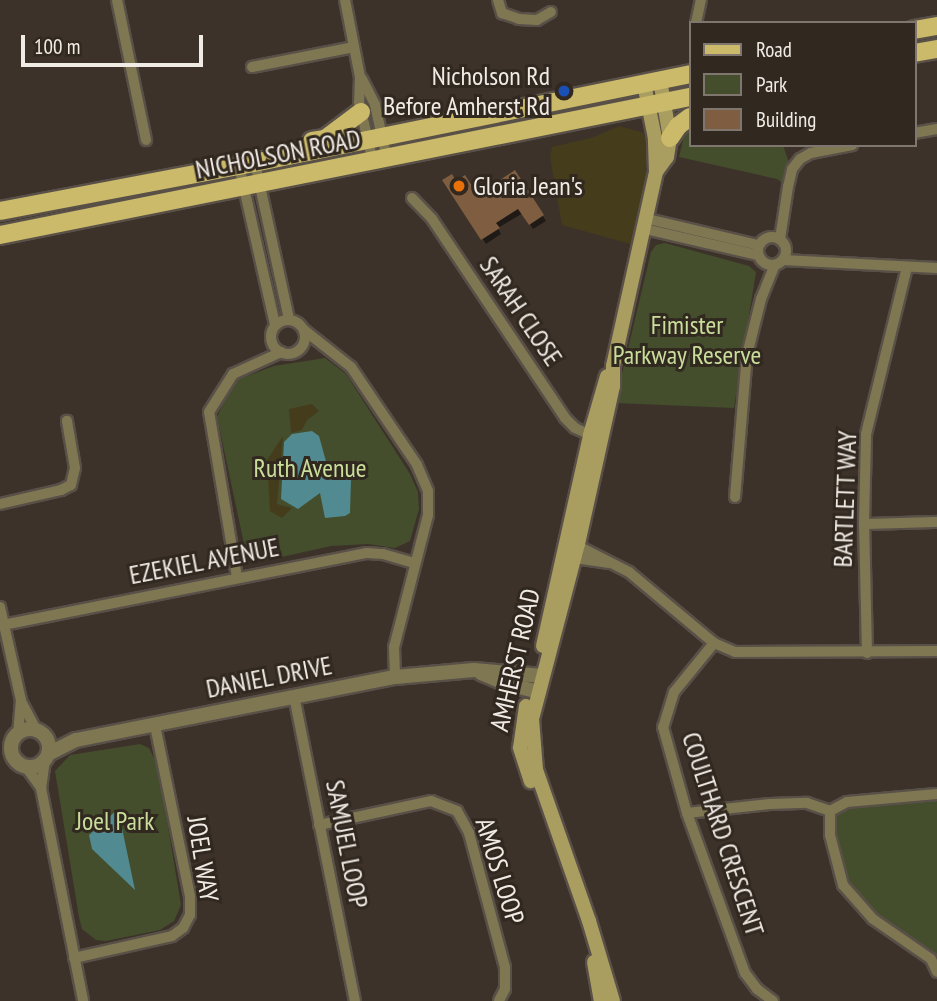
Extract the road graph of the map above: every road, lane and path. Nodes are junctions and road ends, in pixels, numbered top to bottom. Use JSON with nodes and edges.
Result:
{"nodes":[{"id":1,"x":117,"y":0,"type":"edge"},
{"id":2,"x":345,"y":0,"type":"edge"},
{"id":3,"x":498,"y":0,"type":"edge"},
{"id":4,"x":701,"y":0,"type":"edge"},
{"id":5,"x":551,"y":12,"type":"dead end"},
{"id":6,"x":696,"y":21,"type":"edge"},
{"id":7,"x":937,"y":26,"type":"edge"},
{"id":8,"x":916,"y":30,"type":"edge"},
{"id":9,"x":354,"y":47,"type":"junction"},
{"id":10,"x":937,"y":49,"type":"edge"},
{"id":11,"x":916,"y":53,"type":"edge"},
{"id":12,"x":252,"y":67,"type":"dead end"},
{"id":13,"x":688,"y":74,"type":"edge"},
{"id":14,"x":360,"y":77,"type":"junction"},
{"id":15,"x":652,"y":82,"type":"junction"},
{"id":16,"x":688,"y":97,"type":"edge"},
{"id":17,"x":657,"y":104,"type":"junction"},
{"id":18,"x":361,"y":112,"type":"junction"},
{"id":19,"x":688,"y":118,"type":"edge"},
{"id":20,"x":937,"y":129,"type":"edge"},
{"id":21,"x":916,"y":133,"type":"edge"},
{"id":22,"x":670,"y":138,"type":"junction"},
{"id":23,"x":376,"y":139,"type":"junction"},
{"id":24,"x":146,"y":140,"type":"dead end"},
{"id":25,"x":842,"y":147,"type":"edge"},
{"id":26,"x":380,"y":161,"type":"junction"},
{"id":27,"x":247,"y":165,"type":"junction"},
{"id":28,"x":656,"y":172,"type":"junction"},
{"id":29,"x":252,"y":187,"type":"junction"},
{"id":30,"x":412,"y":198,"type":"dead end"},
{"id":31,"x":0,"y":211,"type":"edge"},
{"id":32,"x":646,"y":224,"type":"junction"},
{"id":33,"x":41,"y":228,"type":"junction"},
{"id":34,"x":0,"y":235,"type":"edge"},
{"id":35,"x":0,"y":243,"type":"edge"},
{"id":36,"x":779,"y":250,"type":"junction"},
{"id":37,"x":760,"y":254,"type":"junction"},
{"id":38,"x":906,"y":267,"type":"junction"},
{"id":39,"x":937,"y":268,"type":"edge"},
{"id":40,"x":761,"y":299,"type":"junction"},
{"id":41,"x":289,"y":319,"type":"junction"},
{"id":42,"x":275,"y":325,"type":"junction"},
{"id":43,"x":304,"y":330,"type":"junction"},
{"id":44,"x":272,"y":341,"type":"junction"},
{"id":45,"x":302,"y":348,"type":"junction"},
{"id":46,"x":330,"y":350,"type":"junction"},
{"id":47,"x":281,"y":352,"type":"junction"},
{"id":48,"x":259,"y":360,"type":"junction"},
{"id":49,"x":67,"y":421,"type":"dead end"},
{"id":50,"x":596,"y":437,"type":"junction"},
{"id":51,"x":735,"y":497,"type":"dead end"},
{"id":52,"x":0,"y":504,"type":"edge"},
{"id":53,"x":937,"y":522,"type":"edge"},
{"id":54,"x":864,"y":524,"type":"junction"},
{"id":55,"x":571,"y":550,"type":"junction"},
{"id":56,"x":414,"y":563,"type":"junction"},
{"id":57,"x":237,"y":577,"type":"junction"},
{"id":58,"x":0,"y":607,"type":"edge"},
{"id":59,"x":3,"y":625,"type":"junction"},
{"id":60,"x":714,"y":642,"type":"junction"},
{"id":61,"x":937,"y":651,"type":"edge"},
{"id":62,"x":867,"y":653,"type":"junction"},
{"id":63,"x":474,"y":670,"type":"junction"},
{"id":64,"x":539,"y":676,"type":"junction"},
{"id":65,"x":395,"y":677,"type":"junction"},
{"id":66,"x":535,"y":691,"type":"junction"},
{"id":67,"x":294,"y":696,"type":"junction"},
{"id":68,"x":20,"y":701,"type":"junction"},
{"id":69,"x":155,"y":725,"type":"junction"},
{"id":70,"x":40,"y":733,"type":"junction"},
{"id":71,"x":76,"y":740,"type":"junction"},
{"id":72,"x":12,"y":753,"type":"edge"},
{"id":73,"x":46,"y":757,"type":"junction"},
{"id":74,"x":41,"y":788,"type":"junction"},
{"id":75,"x":937,"y":794,"type":"edge"},
{"id":76,"x":830,"y":811,"type":"junction"},
{"id":77,"x":687,"y":813,"type":"junction"},
{"id":78,"x":319,"y":825,"type":"junction"},
{"id":79,"x":74,"y":958,"type":"junction"},
{"id":80,"x":937,"y":972,"type":"edge"},
{"id":81,"x":83,"y":1001,"type":"edge"},
{"id":82,"x":355,"y":1001,"type":"edge"},
{"id":83,"x":499,"y":1001,"type":"edge"},
{"id":84,"x":601,"y":1001,"type":"edge"},
{"id":85,"x":612,"y":1001,"type":"edge"},
{"id":86,"x":774,"y":1001,"type":"edge"}],
"edges":[{"from":1,"to":24,"type":"street"},
{"from":2,"to":9,"type":"street"},
{"from":3,"to":5,"type":"street"},
{"from":4,"to":6,"type":"street"},
{"from":7,"to":8,"type":"main road"},
{"from":9,"to":12,"type":"street"},
{"from":9,"to":14,"type":"street"},
{"from":10,"to":11,"type":"main road"},
{"from":13,"to":15,"type":"main road","name":"NICHOLSON ROAD"},
{"from":14,"to":18,"type":"street"},
{"from":14,"to":23,"type":"street"},
{"from":15,"to":17,"type":"main road","name":"AMHERST ROAD"},
{"from":15,"to":23,"type":"main road","name":"NICHOLSON ROAD"},
{"from":16,"to":17,"type":"main road","name":"NICHOLSON ROAD"},
{"from":17,"to":22,"type":"main road","name":"AMHERST ROAD"},
{"from":17,"to":26,"type":"main road","name":"NICHOLSON ROAD"},
{"from":17,"to":28,"type":"main road","name":"AMHERST ROAD"},
{"from":18,"to":23,"type":"street"},
{"from":18,"to":27,"type":"main road"},
{"from":19,"to":22,"type":"main road"},
{"from":20,"to":21,"type":"street"},
{"from":22,"to":28,"type":"main road","name":"AMHERST ROAD"},
{"from":23,"to":26,"type":"street"},
{"from":23,"to":27,"type":"main road","name":"NICHOLSON ROAD"},
{"from":25,"to":36,"type":"street"},
{"from":26,"to":29,"type":"main road","name":"NICHOLSON ROAD"},
{"from":27,"to":29,"type":"street"},
{"from":27,"to":29,"type":"street"},
{"from":27,"to":31,"type":"main road","name":"NICHOLSON ROAD"},
{"from":28,"to":32,"type":"main road","name":"AMHERST ROAD"},
{"from":29,"to":33,"type":"main road","name":"NICHOLSON ROAD"},
{"from":29,"to":41,"type":"street"},
{"from":29,"to":42,"type":"street"},
{"from":30,"to":50,"type":"street","name":"SARAH CLOSE"},
{"from":32,"to":37,"type":"street"},
{"from":32,"to":50,"type":"main road","name":"AMHERST ROAD"},
{"from":33,"to":34,"type":"main road","name":"NICHOLSON ROAD"},
{"from":33,"to":35,"type":"main road"},
{"from":36,"to":37,"type":"street"},
{"from":36,"to":37,"type":"street"},
{"from":36,"to":38,"type":"street"},
{"from":36,"to":40,"type":"street"},
{"from":37,"to":40,"type":"street"},
{"from":38,"to":39,"type":"street"},
{"from":38,"to":54,"type":"street","name":"BARTLETT WAY"},
{"from":40,"to":51,"type":"street"},
{"from":41,"to":42,"type":"street"},
{"from":41,"to":43,"type":"street"},
{"from":42,"to":44,"type":"street"},
{"from":43,"to":45,"type":"street"},
{"from":43,"to":46,"type":"street"},
{"from":44,"to":47,"type":"street"},
{"from":44,"to":48,"type":"street"},
{"from":45,"to":46,"type":"street"},
{"from":45,"to":47,"type":"street"},
{"from":46,"to":56,"type":"street"},
{"from":47,"to":48,"type":"street"},
{"from":48,"to":57,"type":"street"},
{"from":49,"to":52,"type":"street"},
{"from":50,"to":55,"type":"main road","name":"AMHERST ROAD"},
{"from":53,"to":54,"type":"street"},
{"from":54,"to":62,"type":"street","name":"BARTLETT WAY"},
{"from":55,"to":60,"type":"street"},
{"from":55,"to":64,"type":"main road","name":"AMHERST ROAD"},
{"from":56,"to":57,"type":"street","name":"EZEKIEL AVENUE"},
{"from":56,"to":65,"type":"street"},
{"from":57,"to":59,"type":"street","name":"EZEKIEL AVENUE"},
{"from":58,"to":59,"type":"street"},
{"from":59,"to":68,"type":"street"},
{"from":60,"to":62,"type":"street"},
{"from":60,"to":77,"type":"street","name":"COULTHARD CRESCENT"},
{"from":61,"to":62,"type":"street"},
{"from":63,"to":64,"type":"street","name":"DANIEL DRIVE"},
{"from":63,"to":65,"type":"street","name":"DANIEL DRIVE"},
{"from":63,"to":66,"type":"street","name":"DANIEL DRIVE"},
{"from":64,"to":66,"type":"main road","name":"AMHERST ROAD"},
{"from":65,"to":67,"type":"street","name":"DANIEL DRIVE"},
{"from":66,"to":84,"type":"main road","name":"AMHERST ROAD"},
{"from":66,"to":85,"type":"main road","name":"AMHERST ROAD"},
{"from":67,"to":69,"type":"street","name":"DANIEL DRIVE"},
{"from":67,"to":78,"type":"street","name":"SAMUEL LOOP"},
{"from":68,"to":70,"type":"street"},
{"from":68,"to":72,"type":"street"},
{"from":69,"to":71,"type":"street","name":"DANIEL DRIVE"},
{"from":69,"to":79,"type":"street","name":"JOEL WAY"},
{"from":70,"to":71,"type":"street","name":"DANIEL DRIVE"},
{"from":70,"to":72,"type":"street","name":"DANIEL DRIVE"},
{"from":70,"to":73,"type":"street"},
{"from":71,"to":73,"type":"street","name":"DANIEL DRIVE"},
{"from":72,"to":73,"type":"street","name":"DANIEL DRIVE"},
{"from":72,"to":74,"type":"street"},
{"from":73,"to":74,"type":"street"},
{"from":74,"to":79,"type":"street"},
{"from":75,"to":76,"type":"street"},
{"from":76,"to":77,"type":"street"},
{"from":76,"to":80,"type":"street"},
{"from":77,"to":86,"type":"street","name":"COULTHARD CRESCENT"},
{"from":78,"to":82,"type":"street","name":"SAMUEL LOOP"},
{"from":78,"to":83,"type":"street","name":"AMOS LOOP"},
{"from":79,"to":81,"type":"street"}]}
